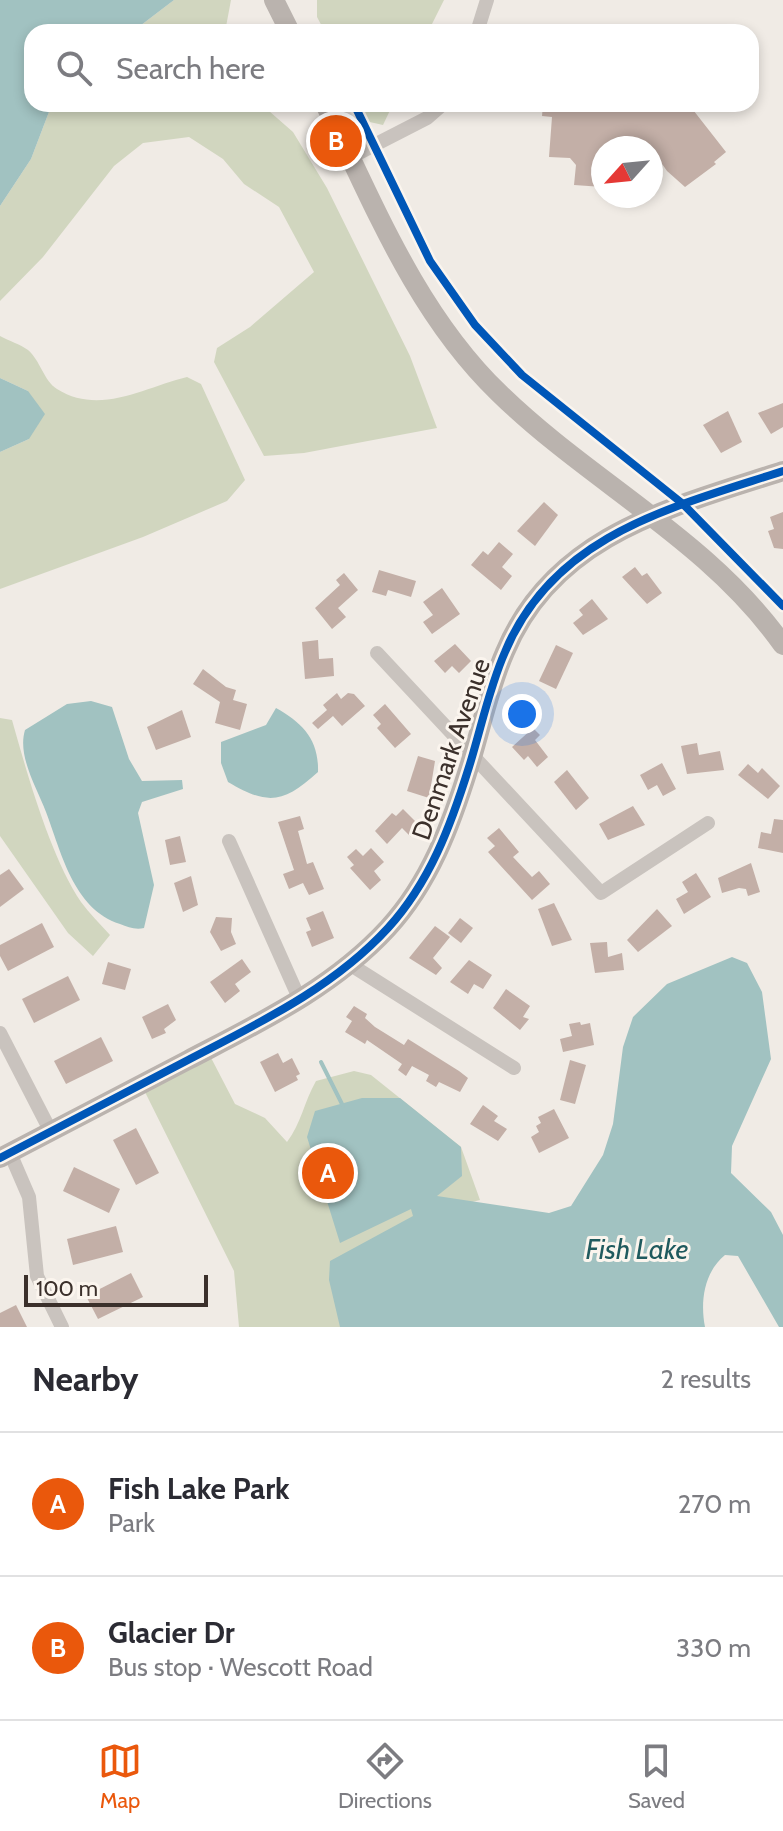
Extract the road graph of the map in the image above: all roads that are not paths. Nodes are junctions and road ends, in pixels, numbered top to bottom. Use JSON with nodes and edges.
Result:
{"nodes":[{"id":1,"x":274,"y":0,"type":"edge"},
{"id":2,"x":487,"y":0,"type":"edge"},
{"id":3,"x":286,"y":24,"type":"edge"},
{"id":4,"x":480,"y":24,"type":"edge"},
{"id":5,"x":329,"y":112,"type":"edge"},
{"id":6,"x":434,"y":112,"type":"edge"},
{"id":7,"x":351,"y":157,"type":"junction"},
{"id":8,"x":783,"y":471,"type":"edge"},
{"id":9,"x":649,"y":515,"type":"junction"},
{"id":10,"x":783,"y":645,"type":"edge"},
{"id":11,"x":377,"y":653,"type":"dead end"},
{"id":12,"x":473,"y":756,"type":"junction"},
{"id":13,"x":708,"y":823,"type":"dead end"},
{"id":14,"x":229,"y":841,"type":"dead end"},
{"id":15,"x":351,"y":965,"type":"junction"},
{"id":16,"x":299,"y":998,"type":"junction"},
{"id":17,"x":0,"y":1033,"type":"edge"},
{"id":18,"x":514,"y":1068,"type":"dead end"},
{"id":19,"x":51,"y":1132,"type":"junction"},
{"id":20,"x":5,"y":1155,"type":"edge"},
{"id":21,"x":62,"y":1327,"type":"edge"}],
"edges":[{"from":1,"to":3,"type":"street"},
{"from":2,"to":4,"type":"street"},
{"from":5,"to":7,"type":"street"},
{"from":6,"to":7,"type":"street"},
{"from":7,"to":9,"type":"street"},
{"from":8,"to":9,"type":"street","name":"Denmark Avenue"},
{"from":9,"to":10,"type":"street"},
{"from":9,"to":12,"type":"street","name":"Denmark Avenue"},
{"from":11,"to":12,"type":"street"},
{"from":12,"to":13,"type":"street"},
{"from":12,"to":15,"type":"street","name":"Denmark Avenue"},
{"from":14,"to":16,"type":"street"},
{"from":15,"to":16,"type":"street","name":"Denmark Avenue"},
{"from":15,"to":18,"type":"street"},
{"from":16,"to":19,"type":"street","name":"Denmark Avenue"},
{"from":17,"to":19,"type":"street"},
{"from":19,"to":20,"type":"street","name":"Denmark Avenue"},
{"from":20,"to":21,"type":"street"}]}
